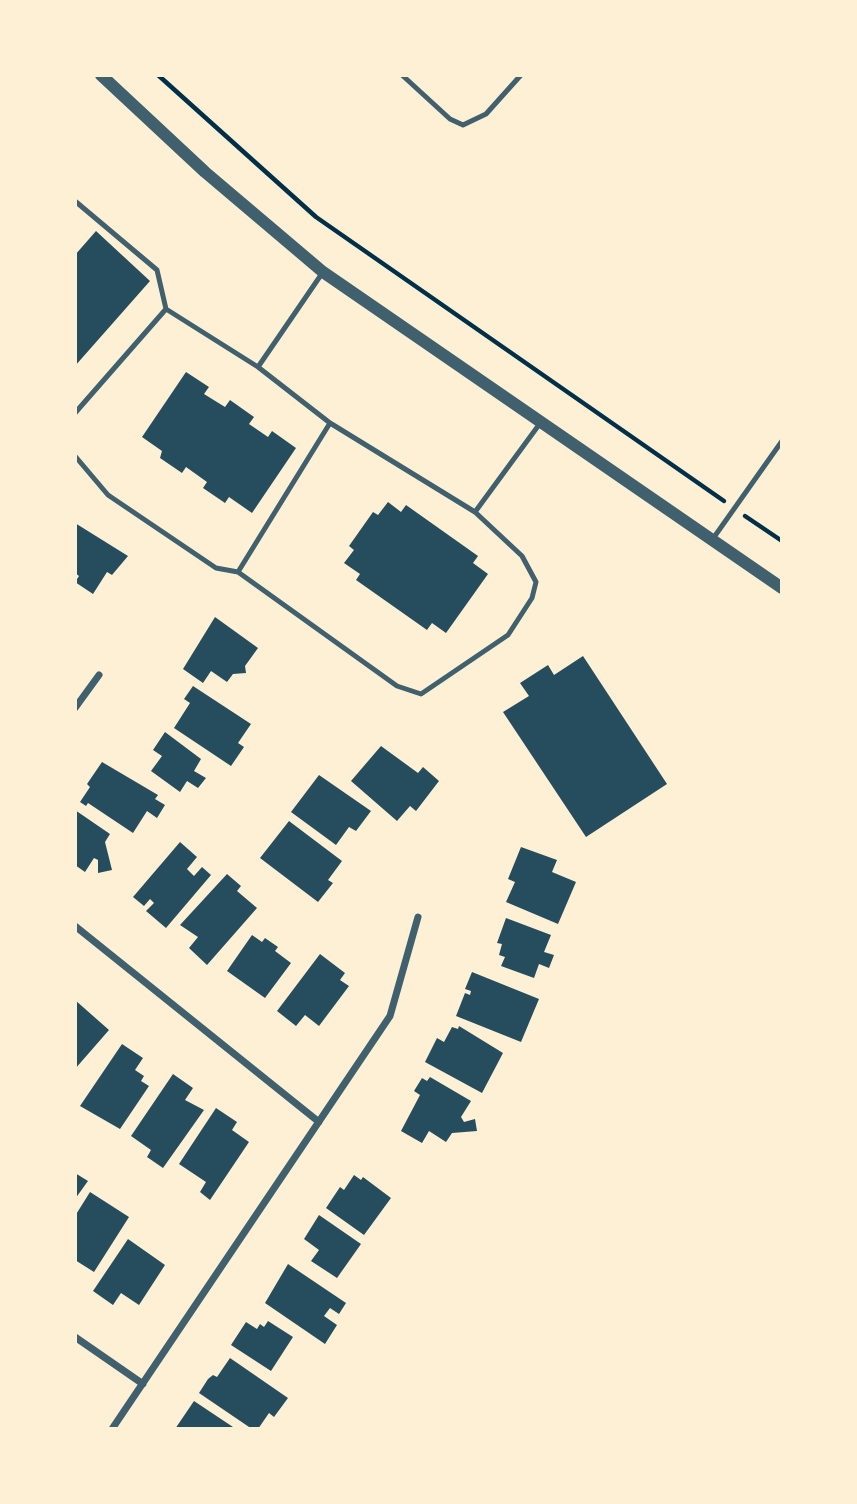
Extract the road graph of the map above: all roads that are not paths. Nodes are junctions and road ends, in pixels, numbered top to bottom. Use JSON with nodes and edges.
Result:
{"nodes":[{"id":1,"x":101,"y":75,"type":"edge"},
{"id":2,"x":402,"y":75,"type":"edge"},
{"id":3,"x":521,"y":75,"type":"edge"},
{"id":4,"x":75,"y":201,"type":"edge"},
{"id":5,"x":323,"y":272,"type":"junction"},
{"id":6,"x":166,"y":309,"type":"junction"},
{"id":7,"x":258,"y":367,"type":"junction"},
{"id":8,"x":75,"y":413,"type":"edge"},
{"id":9,"x":541,"y":422,"type":"junction"},
{"id":10,"x":330,"y":423,"type":"junction"},
{"id":11,"x":782,"y":441,"type":"edge"},
{"id":12,"x":75,"y":456,"type":"edge"},
{"id":13,"x":475,"y":512,"type":"junction"},
{"id":14,"x":712,"y":540,"type":"junction"},
{"id":15,"x":238,"y":572,"type":"junction"},
{"id":16,"x":782,"y":588,"type":"edge"},
{"id":17,"x":99,"y":675,"type":"dead end"},
{"id":18,"x":75,"y":708,"type":"edge"},
{"id":19,"x":418,"y":917,"type":"dead end"},
{"id":20,"x":75,"y":926,"type":"edge"},
{"id":21,"x":319,"y":1122,"type":"junction"},
{"id":22,"x":75,"y":1337,"type":"edge"},
{"id":23,"x":143,"y":1384,"type":"junction"},
{"id":24,"x":112,"y":1429,"type":"edge"}],
"edges":[{"from":1,"to":5,"type":"street"},
{"from":2,"to":3,"type":"lane"},
{"from":4,"to":6,"type":"lane"},
{"from":5,"to":7,"type":"lane"},
{"from":5,"to":9,"type":"street"},
{"from":6,"to":7,"type":"lane"},
{"from":6,"to":8,"type":"lane"},
{"from":7,"to":10,"type":"lane"},
{"from":9,"to":13,"type":"lane"},
{"from":9,"to":14,"type":"street"},
{"from":10,"to":13,"type":"lane"},
{"from":10,"to":15,"type":"lane"},
{"from":11,"to":14,"type":"lane"},
{"from":12,"to":15,"type":"lane"},
{"from":13,"to":15,"type":"lane"},
{"from":14,"to":16,"type":"street"},
{"from":17,"to":18,"type":"street"},
{"from":19,"to":21,"type":"street"},
{"from":20,"to":21,"type":"street"},
{"from":21,"to":23,"type":"street"},
{"from":22,"to":23,"type":"street"},
{"from":23,"to":24,"type":"street"}]}
